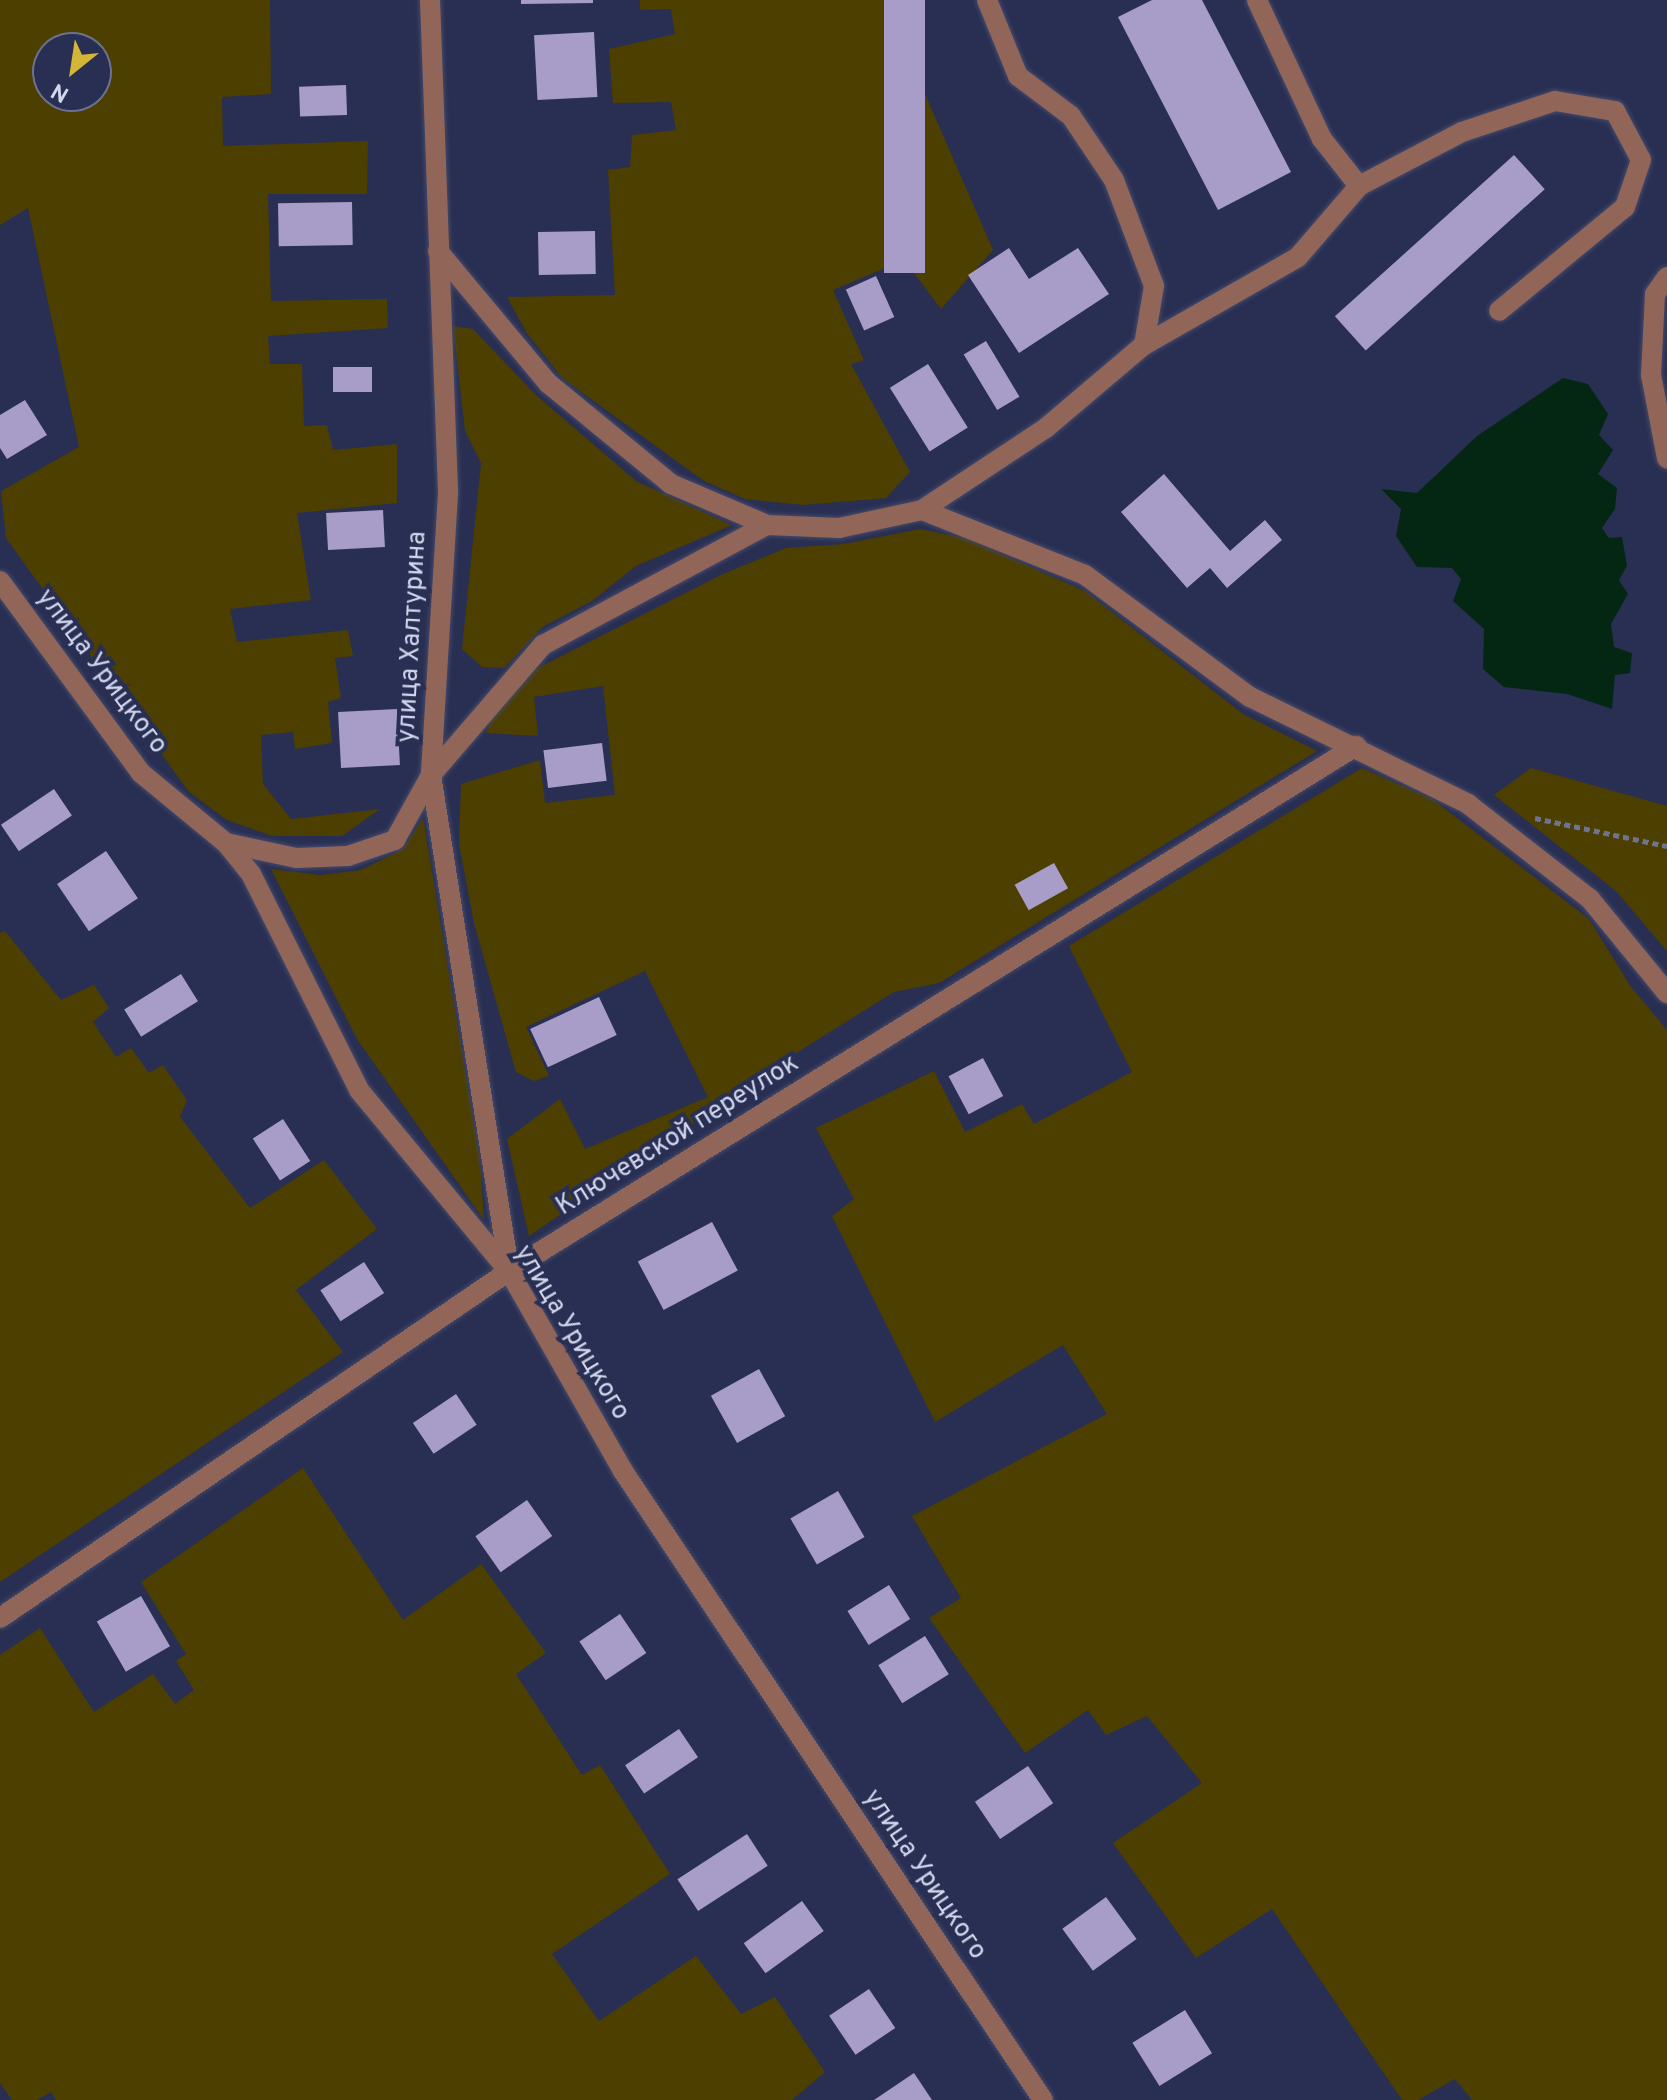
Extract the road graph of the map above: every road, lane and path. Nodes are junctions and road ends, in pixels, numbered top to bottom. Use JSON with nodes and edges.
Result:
{"nodes":[{"id":1,"x":430,"y":0,"type":"edge"},
{"id":2,"x":987,"y":0,"type":"edge"},
{"id":3,"x":1257,"y":0,"type":"edge"},
{"id":4,"x":1359,"y":186,"type":"junction"},
{"id":5,"x":438,"y":251,"type":"junction"},
{"id":6,"x":1667,"y":277,"type":"edge"},
{"id":7,"x":1499,"y":311,"type":"dead end"},
{"id":8,"x":1144,"y":345,"type":"junction"},
{"id":9,"x":1667,"y":458,"type":"edge"},
{"id":10,"x":922,"y":510,"type":"junction"},
{"id":11,"x":767,"y":525,"type":"junction"},
{"id":12,"x":0,"y":581,"type":"edge"},
{"id":13,"x":1356,"y":746,"type":"junction"},
{"id":14,"x":431,"y":775,"type":"junction"},
{"id":15,"x":1529,"y":817,"type":"dead end"},
{"id":16,"x":226,"y":843,"type":"junction"},
{"id":17,"x":1667,"y":846,"type":"edge"},
{"id":18,"x":1667,"y":993,"type":"edge"},
{"id":19,"x":509,"y":1271,"type":"junction"},
{"id":20,"x":0,"y":1618,"type":"edge"},
{"id":21,"x":1043,"y":2100,"type":"edge"}],
"edges":[{"from":1,"to":5,"type":"street","name":"улица Халтурина"},
{"from":2,"to":8,"type":"street"},
{"from":3,"to":4,"type":"street"},
{"from":4,"to":7,"type":"street"},
{"from":4,"to":8,"type":"street"},
{"from":5,"to":11,"type":"street"},
{"from":5,"to":14,"type":"street","name":"улица Халтурина"},
{"from":6,"to":9,"type":"street"},
{"from":8,"to":10,"type":"street"},
{"from":10,"to":11,"type":"street"},
{"from":10,"to":13,"type":"street"},
{"from":11,"to":14,"type":"street"},
{"from":12,"to":16,"type":"street","name":"улица Урицкого"},
{"from":13,"to":18,"type":"street"},
{"from":13,"to":19,"type":"street","name":"Ключевской переулок"},
{"from":14,"to":16,"type":"street"},
{"from":14,"to":19,"type":"street","name":"улица Халтурина"},
{"from":15,"to":17,"type":"path"},
{"from":16,"to":19,"type":"street","name":"улица Урицкого"},
{"from":19,"to":20,"type":"street","name":"Ключевской переулок"},
{"from":19,"to":21,"type":"street","name":"улица Урицкого"}]}
